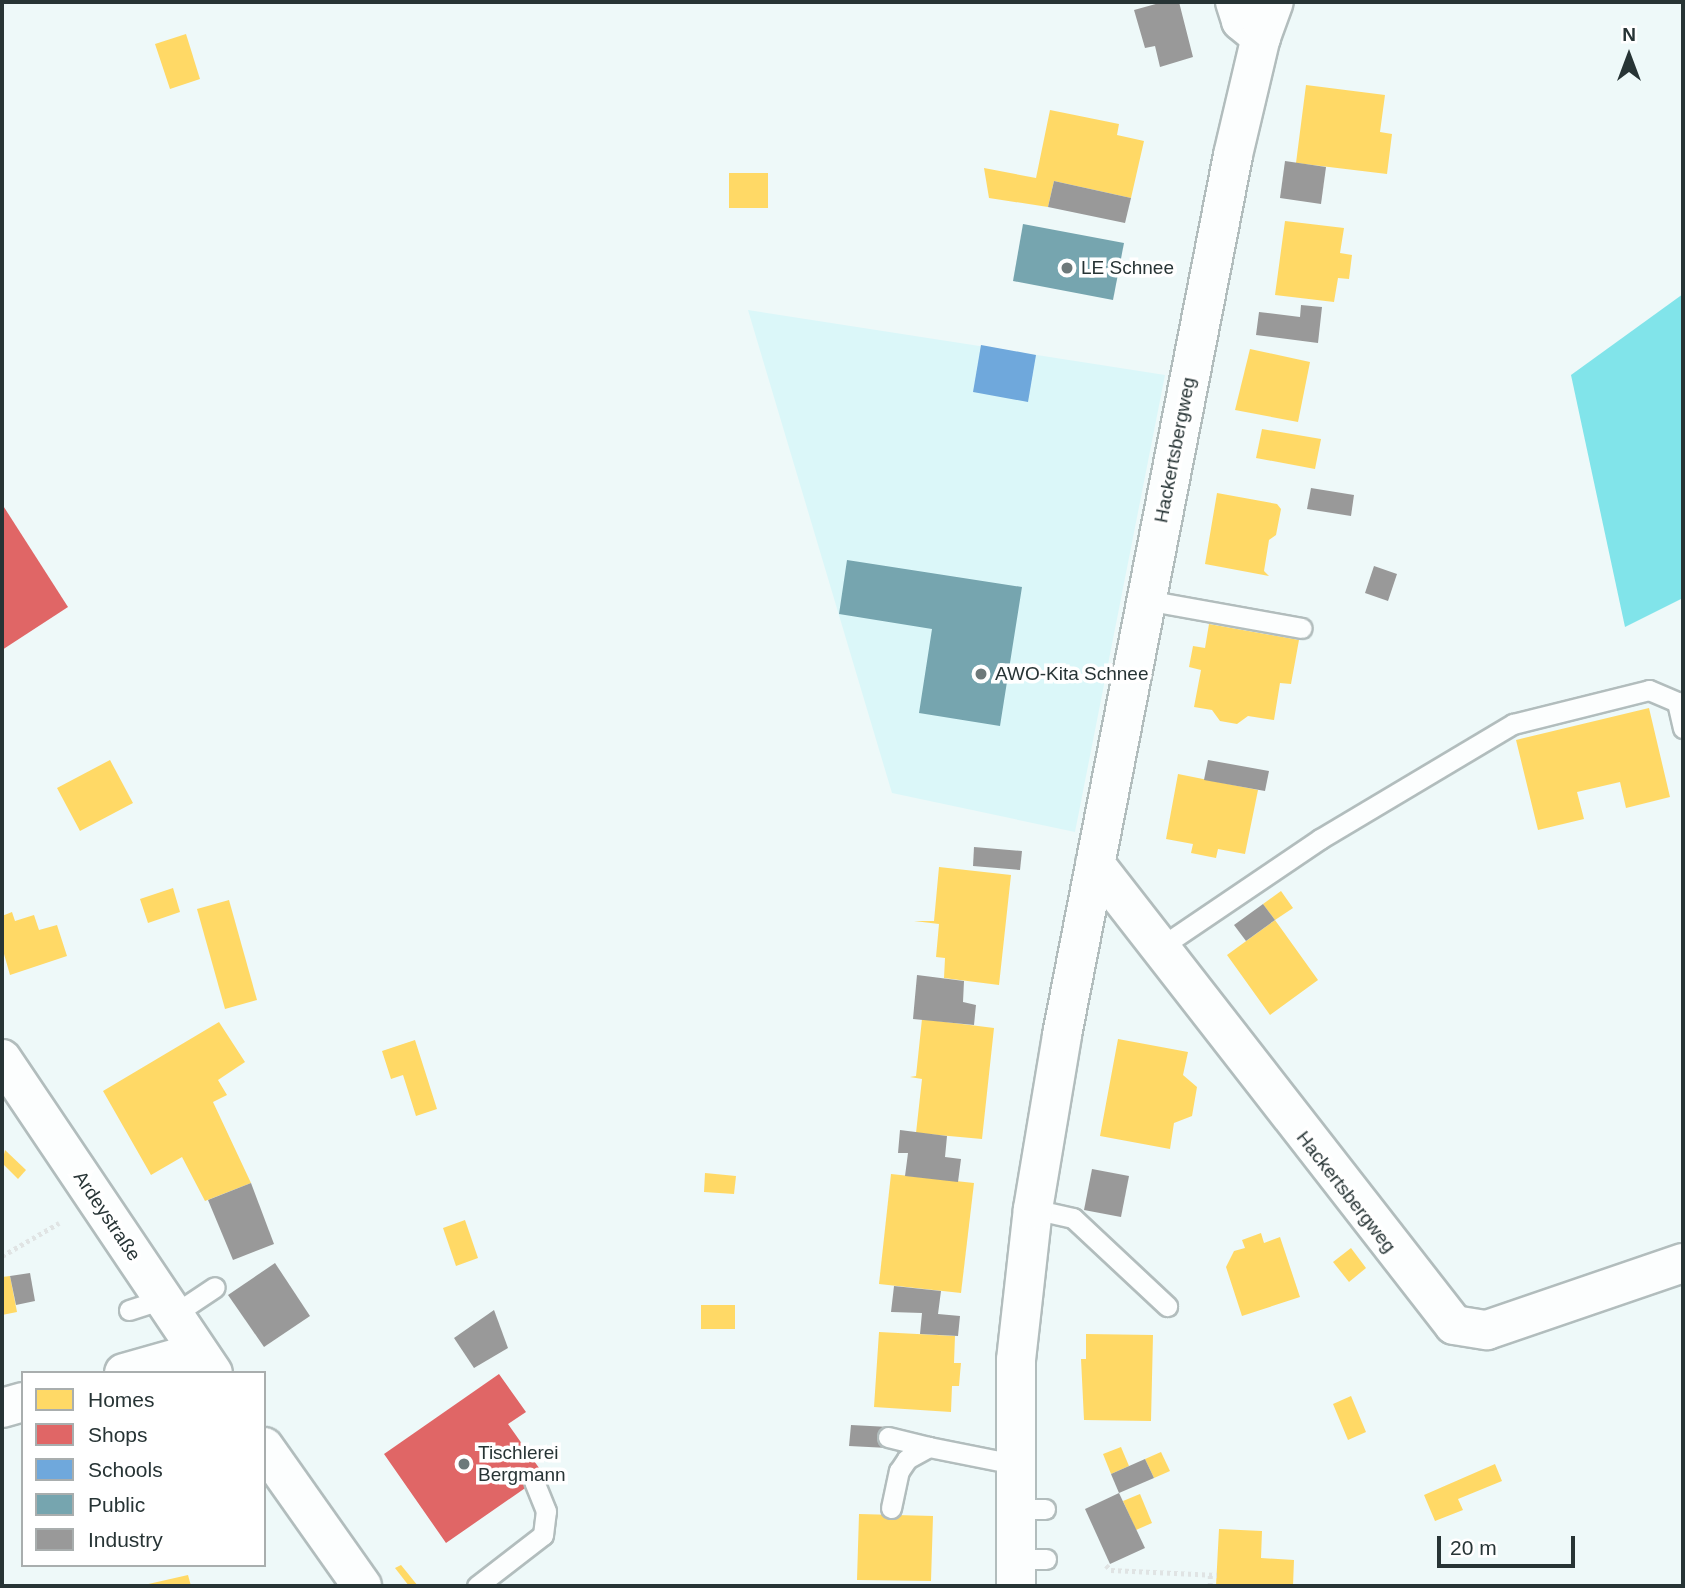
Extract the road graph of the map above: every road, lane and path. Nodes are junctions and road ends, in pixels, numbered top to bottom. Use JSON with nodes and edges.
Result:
{"nodes":[{"id":1,"x":1235,"y":2,"type":"edge"},
{"id":2,"x":1275,"y":2,"type":"edge"},
{"id":3,"x":1261,"y":37,"type":"junction"},
{"id":4,"x":1146,"y":600,"type":"junction"},
{"id":5,"x":1301,"y":628,"type":"dead end"},
{"id":6,"x":1683,"y":728,"type":"edge"},
{"id":7,"x":1095,"y":864,"type":"junction"},
{"id":8,"x":1162,"y":946,"type":"junction"},
{"id":9,"x":2,"y":1059,"type":"edge"},
{"id":10,"x":96,"y":1201,"type":"junction"},
{"id":11,"x":1033,"y":1209,"type":"junction"},
{"id":12,"x":2,"y":1256,"type":"edge"},
{"id":13,"x":1683,"y":1263,"type":"edge"},
{"id":14,"x":215,"y":1287,"type":"dead end"},
{"id":15,"x":1167,"y":1306,"type":"dead end"},
{"id":16,"x":155,"y":1308,"type":"junction"},
{"id":17,"x":205,"y":1362,"type":"edge"},
{"id":18,"x":139,"y":1371,"type":"edge"},
{"id":19,"x":21,"y":1403,"type":"edge"},
{"id":20,"x":2,"y":1408,"type":"edge"},
{"id":21,"x":888,"y":1437,"type":"dead end"},
{"id":22,"x":929,"y":1447,"type":"junction"},
{"id":23,"x":266,"y":1450,"type":"edge"},
{"id":24,"x":1014,"y":1464,"type":"junction"},
{"id":25,"x":534,"y":1482,"type":"dead end"},
{"id":26,"x":891,"y":1508,"type":"dead end"},
{"id":27,"x":1107,"y":1565,"type":"dead end"},
{"id":28,"x":1026,"y":1568,"type":"edge"},
{"id":29,"x":362,"y":1586,"type":"edge"},
{"id":30,"x":477,"y":1586,"type":"edge"},
{"id":31,"x":1210,"y":1586,"type":"edge"}],
"edges":[{"from":1,"to":3,"type":"street"},
{"from":2,"to":3,"type":"street","name":"Hackertsbergweg"},
{"from":3,"to":4,"type":"street","name":"Hackertsbergweg"},
{"from":4,"to":5,"type":"lane"},
{"from":4,"to":7,"type":"street","name":"Hackertsbergweg"},
{"from":6,"to":8,"type":"lane"},
{"from":7,"to":8,"type":"street","name":"Hackertsbergweg"},
{"from":7,"to":11,"type":"street","name":"Hackertsbergweg"},
{"from":8,"to":13,"type":"street","name":"Hackertsbergweg"},
{"from":9,"to":10,"type":"street","name":"Ardeystraße"},
{"from":10,"to":12,"type":"path"},
{"from":10,"to":16,"type":"street","name":"Ardeystraße"},
{"from":11,"to":15,"type":"lane"},
{"from":11,"to":24,"type":"street","name":"Hackertsbergweg"},
{"from":14,"to":16,"type":"lane"},
{"from":16,"to":17,"type":"street","name":"Ardeystraße"},
{"from":17,"to":18,"type":"street"},
{"from":19,"to":20,"type":"street"},
{"from":21,"to":22,"type":"lane"},
{"from":22,"to":24,"type":"lane"},
{"from":22,"to":26,"type":"lane"},
{"from":23,"to":29,"type":"street"},
{"from":24,"to":28,"type":"street","name":"Hackertsbergweg"},
{"from":25,"to":30,"type":"lane"},
{"from":27,"to":31,"type":"path"}]}
